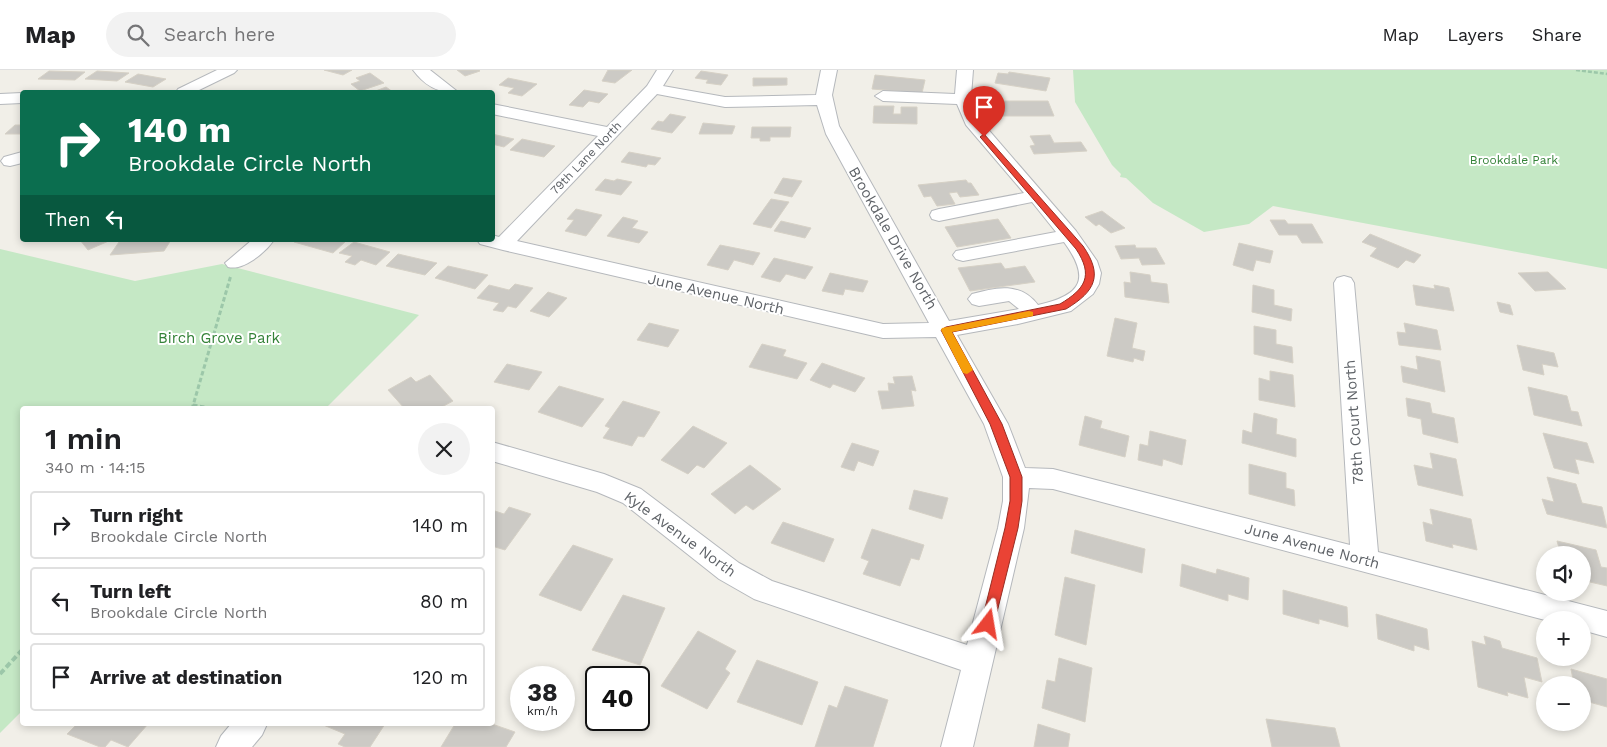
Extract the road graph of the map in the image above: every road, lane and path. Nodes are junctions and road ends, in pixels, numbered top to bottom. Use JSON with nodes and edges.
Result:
{"nodes":[{"id":1,"x":229,"y":70,"type":"edge"},
{"id":2,"x":421,"y":70,"type":"edge"},
{"id":3,"x":665,"y":70,"type":"edge"},
{"id":4,"x":829,"y":70,"type":"edge"},
{"id":5,"x":965,"y":70,"type":"edge"},
{"id":6,"x":1576,"y":70,"type":"edge"},
{"id":7,"x":1607,"y":74,"type":"edge"},
{"id":8,"x":653,"y":89,"type":"junction"},
{"id":9,"x":188,"y":90,"type":"edge"},
{"id":10,"x":446,"y":90,"type":"edge"},
{"id":11,"x":883,"y":96,"type":"dead end"},
{"id":12,"x":20,"y":98,"type":"edge"},
{"id":13,"x":0,"y":99,"type":"edge"},
{"id":14,"x":963,"y":99,"type":"junction"},
{"id":15,"x":823,"y":100,"type":"junction"},
{"id":16,"x":495,"y":109,"type":"edge"},
{"id":17,"x":610,"y":133,"type":"junction"},
{"id":18,"x":1035,"y":196,"type":"junction"},
{"id":19,"x":939,"y":215,"type":"dead end"},
{"id":20,"x":1069,"y":235,"type":"junction"},
{"id":21,"x":261,"y":242,"type":"edge"},
{"id":22,"x":495,"y":242,"type":"edge"},
{"id":23,"x":963,"y":255,"type":"dead end"},
{"id":24,"x":235,"y":262,"type":"joint"},
{"id":25,"x":1344,"y":283,"type":"dead end"},
{"id":26,"x":979,"y":299,"type":"dead end"},
{"id":27,"x":1033,"y":313,"type":"junction"},
{"id":28,"x":946,"y":330,"type":"junction"},
{"id":29,"x":193,"y":406,"type":"edge"},
{"id":30,"x":495,"y":452,"type":"edge"},
{"id":31,"x":1016,"y":477,"type":"junction"},
{"id":32,"x":1365,"y":560,"type":"junction"},
{"id":33,"x":1607,"y":624,"type":"edge"},
{"id":34,"x":20,"y":652,"type":"edge"},
{"id":35,"x":978,"y":662,"type":"junction"},
{"id":36,"x":0,"y":674,"type":"edge"},
{"id":37,"x":249,"y":726,"type":"edge"},
{"id":38,"x":232,"y":747,"type":"edge"},
{"id":39,"x":957,"y":747,"type":"edge"}],
"edges":[{"from":1,"to":9,"type":"street"},
{"from":2,"to":10,"type":"street"},
{"from":3,"to":8,"type":"street","name":"79th Lane North"},
{"from":4,"to":15,"type":"street","name":"Brookdale Drive North"},
{"from":5,"to":14,"type":"street"},
{"from":6,"to":7,"type":"path"},
{"from":8,"to":15,"type":"street"},
{"from":8,"to":17,"type":"street","name":"79th Lane North"},
{"from":11,"to":14,"type":"street"},
{"from":12,"to":13,"type":"street"},
{"from":14,"to":18,"type":"street"},
{"from":15,"to":28,"type":"street","name":"Brookdale Drive North"},
{"from":16,"to":17,"type":"street"},
{"from":17,"to":22,"type":"street","name":"79th Lane North"},
{"from":18,"to":19,"type":"street"},
{"from":18,"to":20,"type":"street"},
{"from":20,"to":23,"type":"street"},
{"from":20,"to":27,"type":"street","name":"June Avenue North"},
{"from":21,"to":24,"type":"street"},
{"from":22,"to":28,"type":"street","name":"June Avenue North"},
{"from":24,"to":29,"type":"path"},
{"from":25,"to":32,"type":"street","name":"78th Court North"},
{"from":26,"to":27,"type":"street"},
{"from":27,"to":28,"type":"street","name":"June Avenue North"},
{"from":28,"to":31,"type":"street","name":"Brookdale Drive North"},
{"from":30,"to":35,"type":"street","name":"Kyle Avenue North"},
{"from":31,"to":32,"type":"street","name":"June Avenue North"},
{"from":31,"to":35,"type":"street","name":"Brookdale Drive North"},
{"from":32,"to":33,"type":"street","name":"June Avenue North"},
{"from":34,"to":36,"type":"path"},
{"from":35,"to":39,"type":"street","name":"Brookdale Drive North"},
{"from":37,"to":38,"type":"street"}]}
